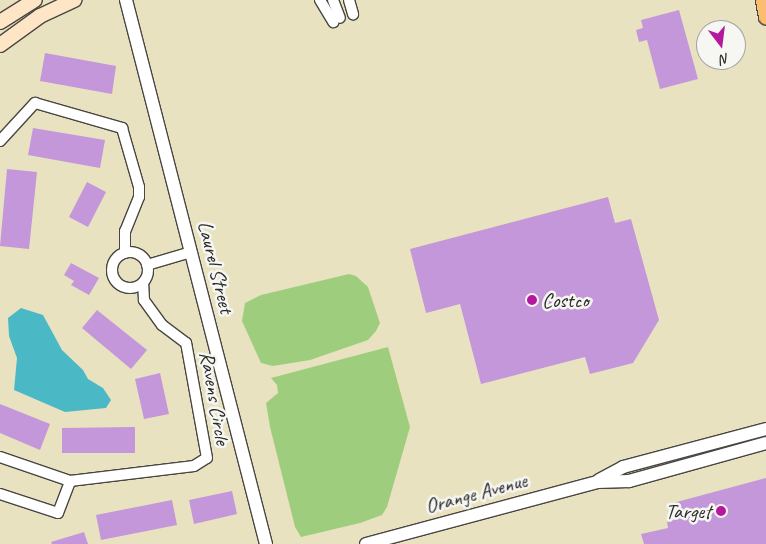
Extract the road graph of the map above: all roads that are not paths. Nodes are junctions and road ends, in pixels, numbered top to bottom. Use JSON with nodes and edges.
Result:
{"nodes":[{"id":1,"x":35,"y":0,"type":"edge"},
{"id":2,"x":75,"y":0,"type":"edge"},
{"id":3,"x":126,"y":0,"type":"edge"},
{"id":4,"x":320,"y":0,"type":"edge"},
{"id":5,"x":333,"y":0,"type":"edge"},
{"id":6,"x":349,"y":0,"type":"edge"},
{"id":7,"x":763,"y":0,"type":"edge"},
{"id":8,"x":353,"y":14,"type":"dead end"},
{"id":9,"x":766,"y":17,"type":"edge"},
{"id":10,"x":0,"y":22,"type":"edge"},
{"id":11,"x":0,"y":45,"type":"edge"},
{"id":12,"x":0,"y":141,"type":"edge"},
{"id":13,"x":125,"y":252,"type":"junction"},
{"id":14,"x":191,"y":252,"type":"junction"},
{"id":15,"x":147,"y":264,"type":"junction"},
{"id":16,"x":143,"y":283,"type":"junction"},
{"id":17,"x":766,"y":429,"type":"edge"},
{"id":18,"x":766,"y":443,"type":"edge"},
{"id":19,"x":0,"y":457,"type":"edge"},
{"id":20,"x":70,"y":480,"type":"junction"},
{"id":21,"x":597,"y":482,"type":"junction"},
{"id":22,"x":0,"y":494,"type":"edge"},
{"id":23,"x":266,"y":544,"type":"edge"},
{"id":24,"x":366,"y":544,"type":"edge"}],
"edges":[{"from":1,"to":10,"type":"main road"},
{"from":2,"to":11,"type":"main road"},
{"from":3,"to":14,"type":"street","name":"Laurel Street"},
{"from":4,"to":5,"type":"street"},
{"from":6,"to":8,"type":"street"},
{"from":7,"to":9,"type":"main road"},
{"from":12,"to":13,"type":"street"},
{"from":13,"to":15,"type":"street"},
{"from":13,"to":16,"type":"street"},
{"from":14,"to":15,"type":"street"},
{"from":14,"to":23,"type":"street","name":"Laurel Street"},
{"from":15,"to":16,"type":"street","name":"Ravens Circle"},
{"from":16,"to":20,"type":"street","name":"Ravens Circle"},
{"from":17,"to":21,"type":"street","name":"Orange Avenue"},
{"from":18,"to":21,"type":"street","name":"Orange Avenue"},
{"from":19,"to":20,"type":"street","name":"Ravens Circle"},
{"from":20,"to":22,"type":"street"},
{"from":21,"to":24,"type":"street","name":"Orange Avenue"}]}
